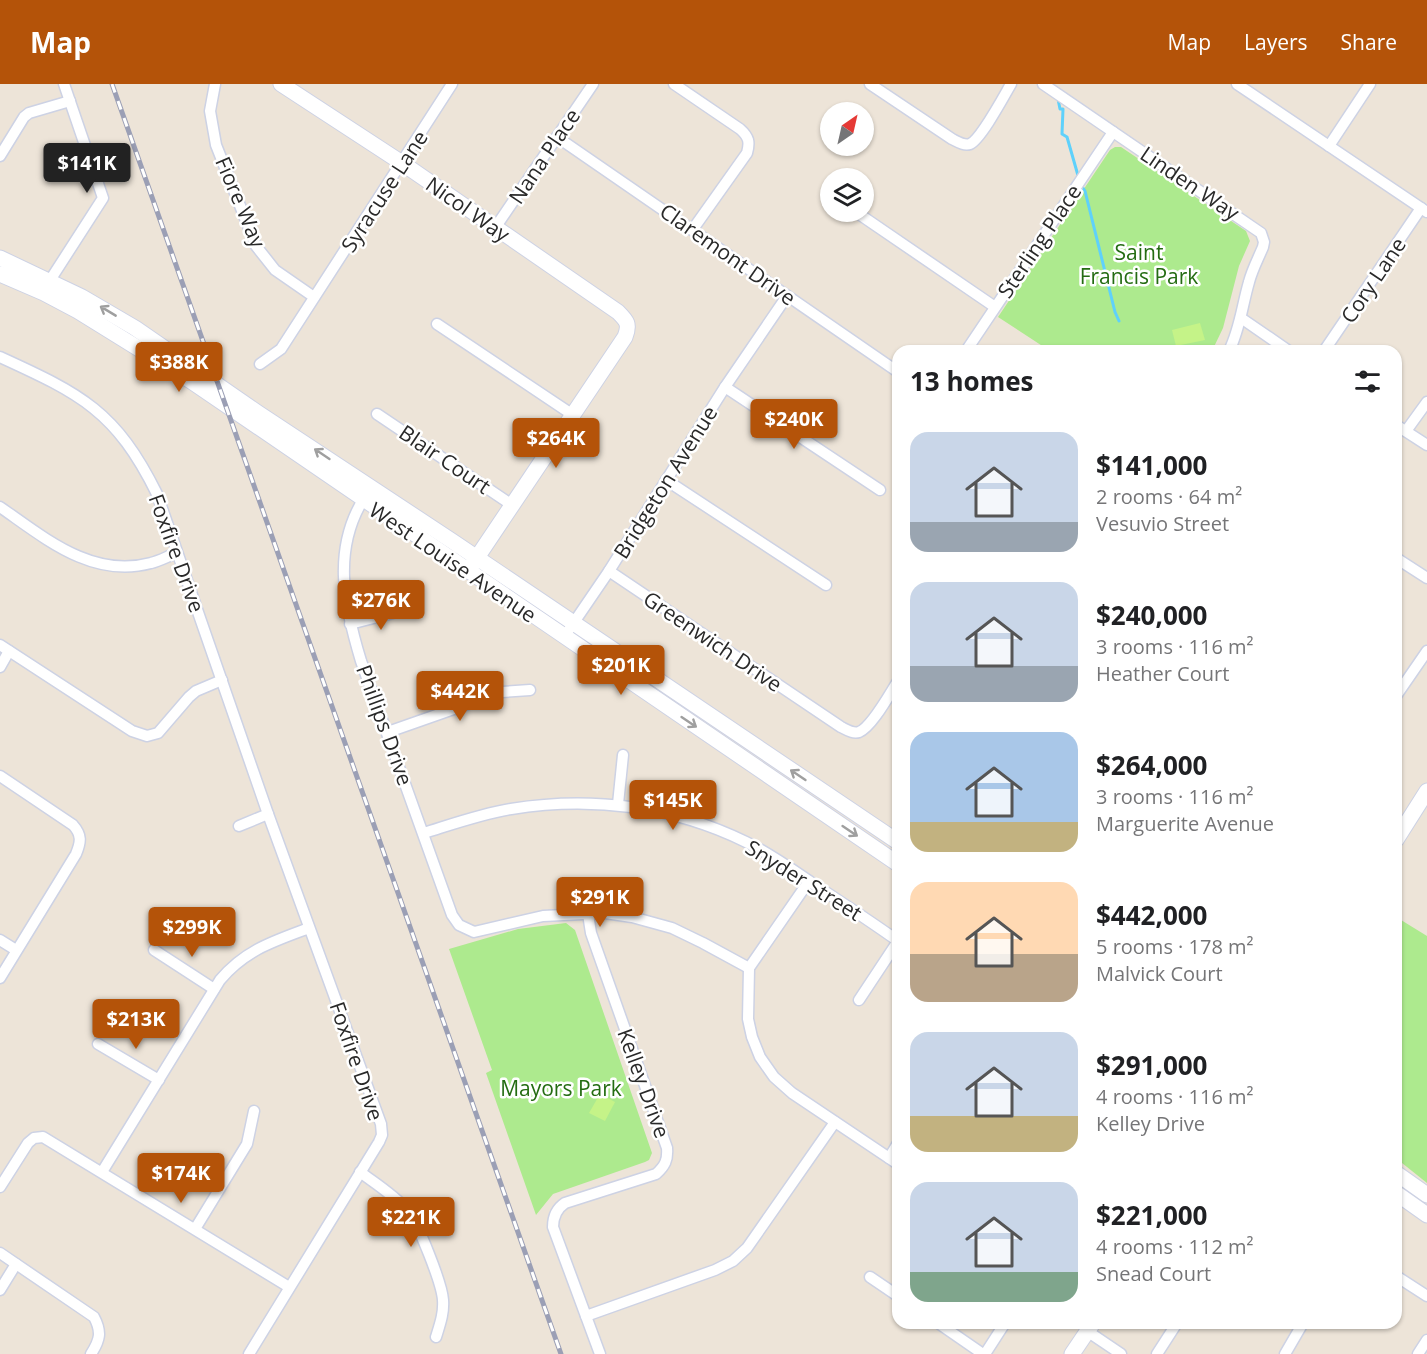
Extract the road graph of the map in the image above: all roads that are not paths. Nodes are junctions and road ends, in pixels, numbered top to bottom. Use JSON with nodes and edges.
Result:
{"nodes":[{"id":1,"x":64,"y":84,"type":"edge"},
{"id":2,"x":215,"y":84,"type":"edge"},
{"id":3,"x":281,"y":84,"type":"edge"},
{"id":4,"x":452,"y":84,"type":"edge"},
{"id":5,"x":593,"y":84,"type":"edge"},
{"id":6,"x":674,"y":84,"type":"edge"},
{"id":7,"x":870,"y":84,"type":"edge"},
{"id":8,"x":1011,"y":84,"type":"edge"},
{"id":9,"x":1044,"y":84,"type":"edge"},
{"id":10,"x":1237,"y":84,"type":"edge"},
{"id":11,"x":1370,"y":84,"type":"edge"},
{"id":12,"x":70,"y":101,"type":"junction"},
{"id":13,"x":1113,"y":132,"type":"junction"},
{"id":14,"x":557,"y":137,"type":"junction"},
{"id":15,"x":1329,"y":146,"type":"junction"},
{"id":16,"x":0,"y":156,"type":"edge"},
{"id":17,"x":402,"y":163,"type":"junction"},
{"id":18,"x":1424,"y":210,"type":"edge"},
{"id":19,"x":871,"y":222,"type":"edge"},
{"id":20,"x":495,"y":228,"type":"junction"},
{"id":21,"x":693,"y":229,"type":"junction"},
{"id":22,"x":0,"y":258,"type":"edge"},
{"id":23,"x":0,"y":274,"type":"edge"},
{"id":24,"x":47,"y":286,"type":"junction"},
{"id":25,"x":787,"y":296,"type":"junction"},
{"id":26,"x":314,"y":297,"type":"junction"},
{"id":27,"x":995,"y":307,"type":"junction"},
{"id":28,"x":1241,"y":318,"type":"junction"},
{"id":29,"x":437,"y":324,"type":"dead end"},
{"id":30,"x":970,"y":345,"type":"edge"},
{"id":31,"x":1232,"y":345,"type":"edge"},
{"id":32,"x":1280,"y":345,"type":"edge"},
{"id":33,"x":1328,"y":345,"type":"edge"},
{"id":34,"x":0,"y":357,"type":"edge"},
{"id":35,"x":260,"y":363,"type":"dead end"},
{"id":36,"x":892,"y":368,"type":"edge"},
{"id":37,"x":725,"y":387,"type":"junction"},
{"id":38,"x":1427,"y":402,"type":"edge"},
{"id":39,"x":377,"y":414,"type":"dead end"},
{"id":40,"x":573,"y":415,"type":"junction"},
{"id":41,"x":1402,"y":428,"type":"edge"},
{"id":42,"x":1406,"y":431,"type":"junction"},
{"id":43,"x":1427,"y":445,"type":"edge"},
{"id":44,"x":666,"y":480,"type":"junction"},
{"id":45,"x":880,"y":490,"type":"dead end"},
{"id":46,"x":367,"y":494,"type":"junction"},
{"id":47,"x":512,"y":505,"type":"junction"},
{"id":48,"x":0,"y":507,"type":"edge"},
{"id":49,"x":177,"y":553,"type":"junction"},
{"id":50,"x":477,"y":558,"type":"junction"},
{"id":51,"x":1402,"y":562,"type":"edge"},
{"id":52,"x":609,"y":571,"type":"junction"},
{"id":53,"x":467,"y":572,"type":"junction"},
{"id":54,"x":1427,"y":578,"type":"edge"},
{"id":55,"x":826,"y":585,"type":"dead end"},
{"id":56,"x":405,"y":610,"type":"dead end"},
{"id":57,"x":573,"y":623,"type":"junction"},
{"id":58,"x":350,"y":624,"type":"junction"},
{"id":59,"x":564,"y":637,"type":"junction"},
{"id":60,"x":5,"y":648,"type":"edge"},
{"id":61,"x":1427,"y":651,"type":"edge"},
{"id":62,"x":0,"y":666,"type":"edge"},
{"id":63,"x":222,"y":680,"type":"junction"},
{"id":64,"x":1402,"y":687,"type":"edge"},
{"id":65,"x":530,"y":690,"type":"dead end"},
{"id":66,"x":892,"y":690,"type":"edge"},
{"id":67,"x":388,"y":732,"type":"junction"},
{"id":68,"x":622,"y":755,"type":"dead end"},
{"id":69,"x":0,"y":776,"type":"edge"},
{"id":70,"x":1427,"y":790,"type":"edge"},
{"id":71,"x":618,"y":804,"type":"junction"},
{"id":72,"x":268,"y":814,"type":"junction"},
{"id":73,"x":238,"y":826,"type":"dead end"},
{"id":74,"x":1402,"y":830,"type":"edge"},
{"id":75,"x":424,"y":832,"type":"junction"},
{"id":76,"x":892,"y":838,"type":"edge"},
{"id":77,"x":892,"y":860,"type":"edge"},
{"id":78,"x":809,"y":881,"type":"junction"},
{"id":79,"x":588,"y":914,"type":"junction"},
{"id":80,"x":309,"y":928,"type":"junction"},
{"id":81,"x":892,"y":937,"type":"edge"},
{"id":82,"x":0,"y":940,"type":"edge"},
{"id":83,"x":16,"y":950,"type":"junction"},
{"id":84,"x":154,"y":950,"type":"dead end"},
{"id":85,"x":892,"y":950,"type":"edge"},
{"id":86,"x":749,"y":968,"type":"junction"},
{"id":87,"x":0,"y":978,"type":"edge"},
{"id":88,"x":214,"y":989,"type":"junction"},
{"id":89,"x":859,"y":1000,"type":"dead end"},
{"id":90,"x":98,"y":1044,"type":"dead end"},
{"id":91,"x":159,"y":1080,"type":"junction"},
{"id":92,"x":254,"y":1111,"type":"dead end"},
{"id":93,"x":834,"y":1122,"type":"junction"},
{"id":94,"x":892,"y":1160,"type":"edge"},
{"id":95,"x":102,"y":1172,"type":"junction"},
{"id":96,"x":360,"y":1172,"type":"junction"},
{"id":97,"x":1402,"y":1177,"type":"edge"},
{"id":98,"x":0,"y":1187,"type":"edge"},
{"id":99,"x":1427,"y":1195,"type":"edge"},
{"id":100,"x":1402,"y":1197,"type":"edge"},
{"id":101,"x":1427,"y":1215,"type":"edge"},
{"id":102,"x":195,"y":1229,"type":"junction"},
{"id":103,"x":0,"y":1253,"type":"edge"},
{"id":104,"x":16,"y":1264,"type":"junction"},
{"id":105,"x":870,"y":1277,"type":"dead end"},
{"id":106,"x":1402,"y":1280,"type":"edge"},
{"id":107,"x":289,"y":1287,"type":"junction"},
{"id":108,"x":0,"y":1290,"type":"edge"},
{"id":109,"x":892,"y":1292,"type":"edge"},
{"id":110,"x":1427,"y":1296,"type":"edge"},
{"id":111,"x":586,"y":1316,"type":"junction"},
{"id":112,"x":947,"y":1329,"type":"edge"},
{"id":113,"x":1001,"y":1329,"type":"edge"},
{"id":114,"x":1089,"y":1329,"type":"edge"},
{"id":115,"x":1092,"y":1329,"type":"edge"},
{"id":116,"x":1173,"y":1329,"type":"edge"},
{"id":117,"x":1300,"y":1329,"type":"edge"},
{"id":118,"x":436,"y":1336,"type":"dead end"},
{"id":119,"x":1427,"y":1340,"type":"edge"},
{"id":120,"x":91,"y":1354,"type":"edge"},
{"id":121,"x":249,"y":1354,"type":"edge"},
{"id":122,"x":600,"y":1354,"type":"edge"},
{"id":123,"x":984,"y":1354,"type":"edge"},
{"id":124,"x":1072,"y":1354,"type":"edge"},
{"id":125,"x":1121,"y":1354,"type":"edge"},
{"id":126,"x":1157,"y":1354,"type":"edge"},
{"id":127,"x":1285,"y":1354,"type":"edge"},
{"id":128,"x":1418,"y":1354,"type":"edge"}],
"edges":[{"from":1,"to":12,"type":"street"},
{"from":2,"to":26,"type":"street","name":"Fiore Way"},
{"from":3,"to":17,"type":"main road","name":"Nicol Way"},
{"from":4,"to":17,"type":"street","name":"Syracuse Lane"},
{"from":5,"to":14,"type":"street","name":"Nana Place"},
{"from":6,"to":21,"type":"street"},
{"from":7,"to":8,"type":"street"},
{"from":9,"to":13,"type":"street","name":"Linden Way"},
{"from":10,"to":15,"type":"street"},
{"from":11,"to":15,"type":"street"},
{"from":12,"to":16,"type":"street"},
{"from":12,"to":24,"type":"street"},
{"from":13,"to":27,"type":"street","name":"Sterling Place"},
{"from":13,"to":28,"type":"street","name":"Linden Way"},
{"from":14,"to":20,"type":"street","name":"Nana Place"},
{"from":14,"to":21,"type":"street","name":"Claremont Drive"},
{"from":15,"to":18,"type":"street"},
{"from":17,"to":20,"type":"main road","name":"Nicol Way"},
{"from":17,"to":26,"type":"street","name":"Syracuse Lane"},
{"from":18,"to":33,"type":"street","name":"Cory Lane"},
{"from":19,"to":27,"type":"street"},
{"from":20,"to":40,"type":"main road","name":"Nicol Way"},
{"from":21,"to":25,"type":"street","name":"Claremont Drive"},
{"from":22,"to":24,"type":"main road","name":"West Louise Avenue"},
{"from":23,"to":24,"type":"main road","name":"West Louise Avenue"},
{"from":24,"to":46,"type":"main road","name":"West Louise Avenue"},
{"from":25,"to":36,"type":"street","name":"Claremont Drive"},
{"from":25,"to":37,"type":"street","name":"Bridgeton Avenue"},
{"from":26,"to":35,"type":"street","name":"Syracuse Lane"},
{"from":27,"to":30,"type":"street","name":"Sterling Place"},
{"from":28,"to":31,"type":"street","name":"Linden Way"},
{"from":28,"to":32,"type":"street"},
{"from":29,"to":40,"type":"street"},
{"from":34,"to":49,"type":"street","name":"Foxfire Drive"},
{"from":37,"to":44,"type":"street","name":"Bridgeton Avenue"},
{"from":37,"to":45,"type":"street"},
{"from":38,"to":42,"type":"street"},
{"from":39,"to":47,"type":"street","name":"Blair Court"},
{"from":40,"to":47,"type":"main road"},
{"from":41,"to":42,"type":"street"},
{"from":42,"to":43,"type":"street"},
{"from":44,"to":52,"type":"street","name":"Bridgeton Avenue"},
{"from":44,"to":55,"type":"street"},
{"from":46,"to":50,"type":"main road","name":"West Louise Avenue"},
{"from":46,"to":53,"type":"main road","name":"West Louise Avenue"},
{"from":46,"to":58,"type":"street","name":"Phillips Drive"},
{"from":47,"to":50,"type":"main road"},
{"from":48,"to":49,"type":"street"},
{"from":49,"to":63,"type":"street","name":"Foxfire Drive"},
{"from":50,"to":53,"type":"main road"},
{"from":50,"to":57,"type":"main road","name":"West Louise Avenue"},
{"from":51,"to":54,"type":"street"},
{"from":52,"to":57,"type":"street","name":"Bridgeton Avenue"},
{"from":52,"to":66,"type":"street","name":"Greenwich Drive"},
{"from":53,"to":59,"type":"main road","name":"West Louise Avenue"},
{"from":56,"to":58,"type":"street"},
{"from":57,"to":59,"type":"street","name":"Bridgeton Avenue"},
{"from":76,"to":57,"type":"main road","name":"West Louise Avenue","one_way":true},
{"from":58,"to":67,"type":"street","name":"Phillips Drive"},
{"from":59,"to":77,"type":"main road","name":"West Louise Avenue","one_way":true},
{"from":60,"to":62,"type":"street"},
{"from":60,"to":63,"type":"street"},
{"from":61,"to":64,"type":"street"},
{"from":63,"to":72,"type":"street","name":"Foxfire Drive"},
{"from":65,"to":67,"type":"street"},
{"from":67,"to":75,"type":"street","name":"Phillips Drive"},
{"from":68,"to":71,"type":"street"},
{"from":69,"to":83,"type":"street"},
{"from":70,"to":74,"type":"main road"},
{"from":71,"to":75,"type":"street","name":"Snyder Street"},
{"from":71,"to":78,"type":"street","name":"Snyder Street"},
{"from":72,"to":73,"type":"street"},
{"from":72,"to":80,"type":"street","name":"Foxfire Drive"},
{"from":75,"to":79,"type":"street","name":"Phillips Drive"},
{"from":78,"to":81,"type":"street","name":"Snyder Street"},
{"from":78,"to":86,"type":"street"},
{"from":79,"to":86,"type":"street"},
{"from":79,"to":111,"type":"street","name":"Kelley Drive"},
{"from":80,"to":88,"type":"street"},
{"from":80,"to":96,"type":"street","name":"Foxfire Drive"},
{"from":82,"to":83,"type":"street"},
{"from":83,"to":87,"type":"street"},
{"from":84,"to":88,"type":"street"},
{"from":85,"to":89,"type":"street"},
{"from":86,"to":93,"type":"street"},
{"from":88,"to":91,"type":"street"},
{"from":90,"to":91,"type":"street"},
{"from":91,"to":95,"type":"street"},
{"from":92,"to":102,"type":"street"},
{"from":93,"to":94,"type":"street"},
{"from":93,"to":111,"type":"street"},
{"from":95,"to":98,"type":"street"},
{"from":95,"to":102,"type":"street"},
{"from":96,"to":107,"type":"street","name":"Foxfire Drive"},
{"from":96,"to":118,"type":"street"},
{"from":97,"to":99,"type":"main road"},
{"from":100,"to":101,"type":"main road"},
{"from":102,"to":107,"type":"street"},
{"from":103,"to":104,"type":"street"},
{"from":104,"to":108,"type":"street"},
{"from":104,"to":120,"type":"street"},
{"from":105,"to":109,"type":"street"},
{"from":106,"to":110,"type":"street"},
{"from":107,"to":121,"type":"street","name":"Foxfire Drive"},
{"from":111,"to":122,"type":"street","name":"Kelley Drive"},
{"from":112,"to":123,"type":"street"},
{"from":113,"to":123,"type":"street"},
{"from":114,"to":124,"type":"main road"},
{"from":115,"to":125,"type":"street"},
{"from":116,"to":126,"type":"street"},
{"from":117,"to":127,"type":"street"},
{"from":119,"to":128,"type":"street"}]}
